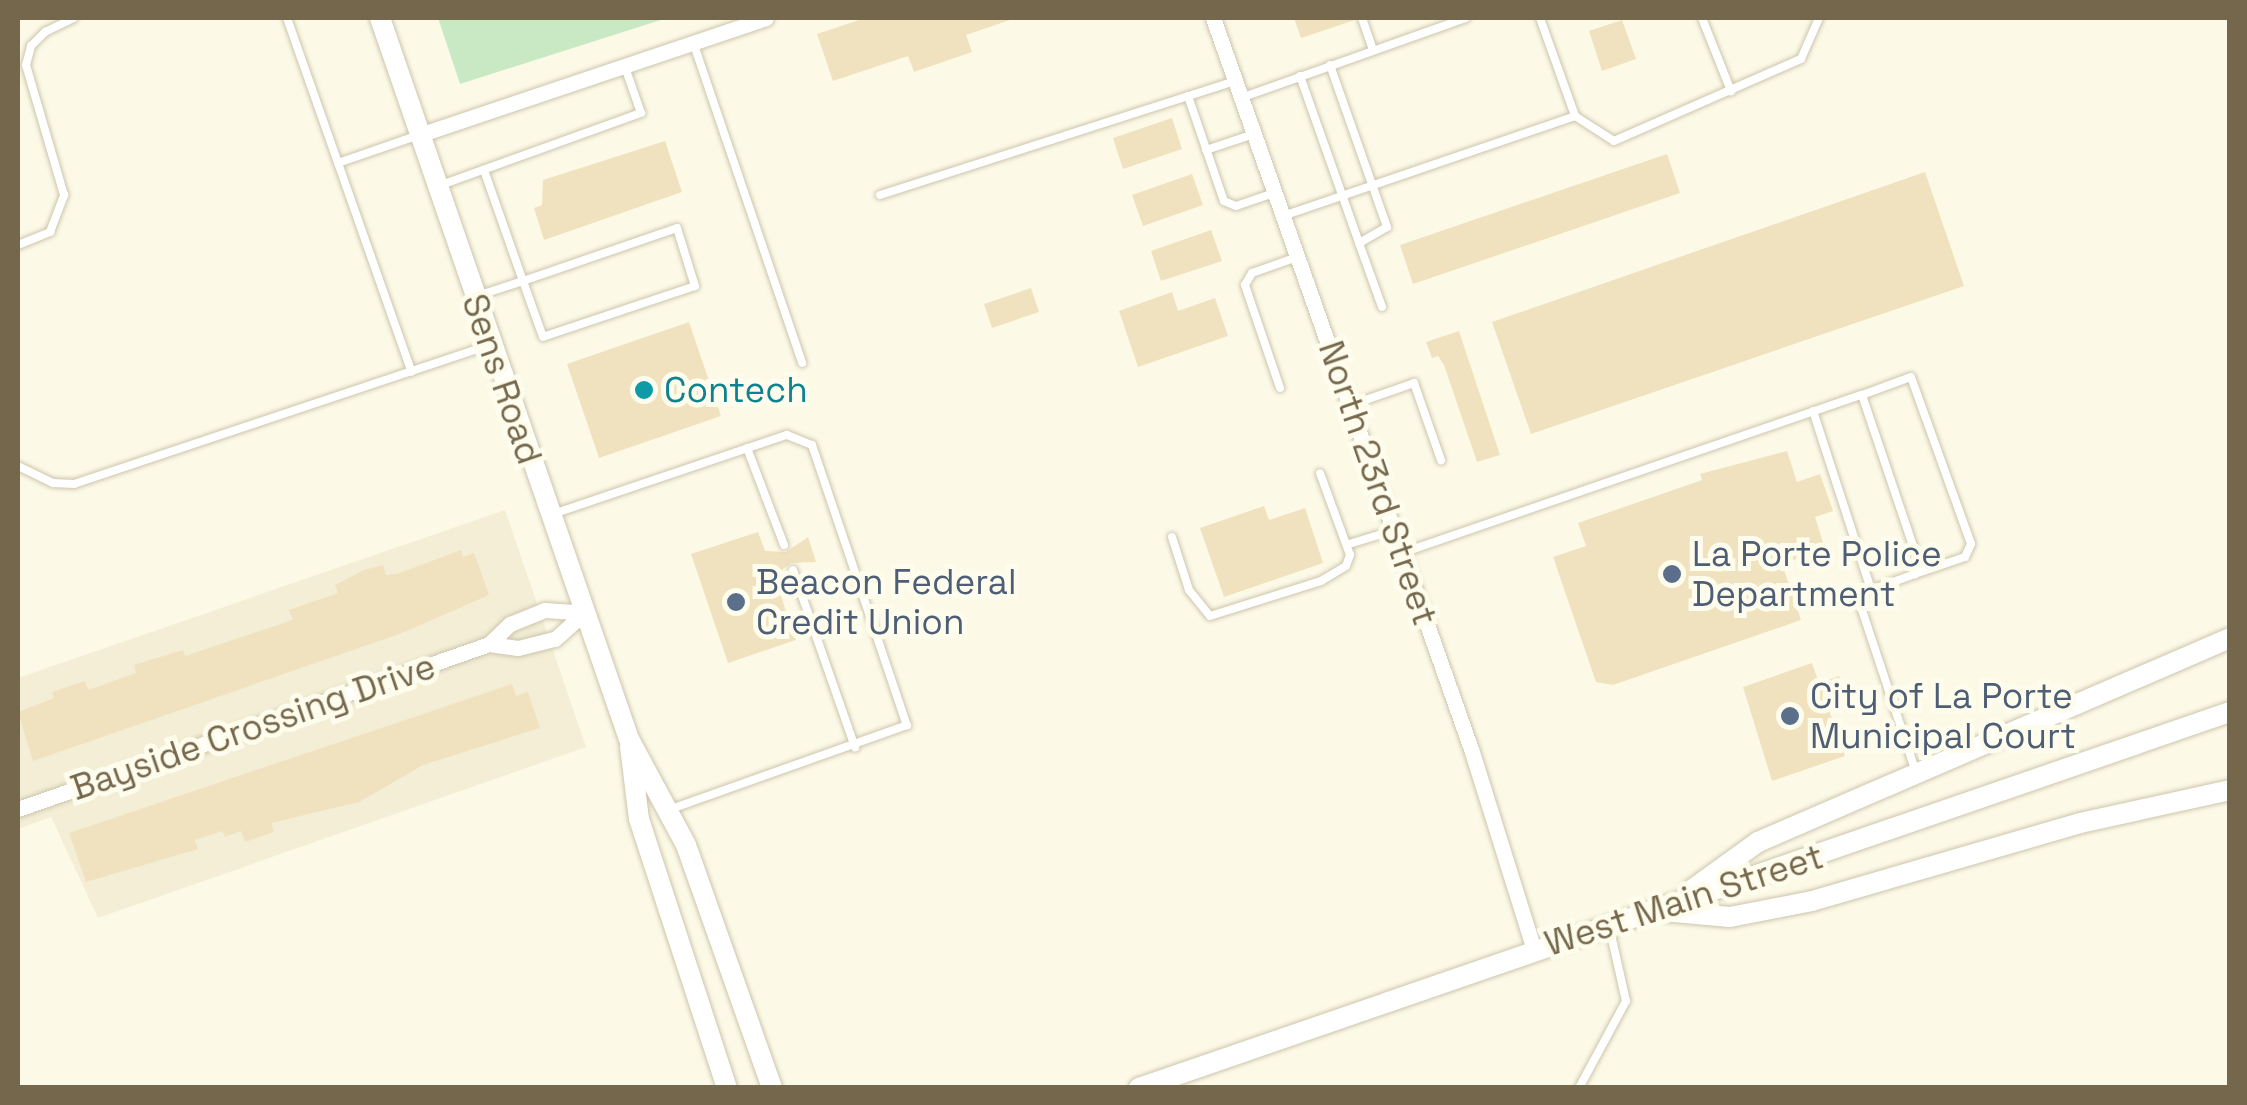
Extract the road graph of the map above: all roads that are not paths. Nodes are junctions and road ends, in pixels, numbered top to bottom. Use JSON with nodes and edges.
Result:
{"nodes":[{"id":1,"x":74,"y":18,"type":"edge"},
{"id":2,"x":287,"y":18,"type":"edge"},
{"id":3,"x":380,"y":18,"type":"edge"},
{"id":4,"x":766,"y":18,"type":"edge"},
{"id":5,"x":1214,"y":18,"type":"edge"},
{"id":6,"x":1362,"y":18,"type":"edge"},
{"id":7,"x":1466,"y":18,"type":"edge"},
{"id":8,"x":1540,"y":18,"type":"edge"},
{"id":9,"x":1702,"y":18,"type":"edge"},
{"id":10,"x":1818,"y":18,"type":"edge"},
{"id":11,"x":693,"y":42,"type":"junction"},
{"id":12,"x":1373,"y":50,"type":"junction"},
{"id":13,"x":624,"y":65,"type":"junction"},
{"id":14,"x":1330,"y":65,"type":"junction"},
{"id":15,"x":1300,"y":76,"type":"junction"},
{"id":16,"x":1235,"y":80,"type":"junction"},
{"id":17,"x":1732,"y":91,"type":"junction"},
{"id":18,"x":1188,"y":96,"type":"junction"},
{"id":19,"x":1241,"y":98,"type":"junction"},
{"id":20,"x":1575,"y":116,"type":"junction"},
{"id":21,"x":1254,"y":134,"type":"junction"},
{"id":22,"x":419,"y":135,"type":"junction"},
{"id":23,"x":1206,"y":150,"type":"junction"},
{"id":24,"x":338,"y":163,"type":"junction"},
{"id":25,"x":484,"y":170,"type":"junction"},
{"id":26,"x":1373,"y":185,"type":"junction"},
{"id":27,"x":437,"y":186,"type":"junction"},
{"id":28,"x":1275,"y":192,"type":"junction"},
{"id":29,"x":880,"y":196,"type":"dead end"},
{"id":30,"x":1342,"y":196,"type":"junction"},
{"id":31,"x":1283,"y":216,"type":"junction"},
{"id":32,"x":1359,"y":243,"type":"junction"},
{"id":33,"x":18,"y":245,"type":"edge"},
{"id":34,"x":1298,"y":256,"type":"junction"},
{"id":35,"x":523,"y":281,"type":"junction"},
{"id":36,"x":474,"y":297,"type":"junction"},
{"id":37,"x":1382,"y":307,"type":"dead end"},
{"id":38,"x":490,"y":345,"type":"junction"},
{"id":39,"x":802,"y":363,"type":"dead end"},
{"id":40,"x":412,"y":372,"type":"junction"},
{"id":41,"x":1280,"y":388,"type":"dead end"},
{"id":42,"x":1862,"y":395,"type":"junction"},
{"id":43,"x":1351,"y":405,"type":"junction"},
{"id":44,"x":1813,"y":411,"type":"junction"},
{"id":45,"x":747,"y":448,"type":"junction"},
{"id":46,"x":1441,"y":460,"type":"dead end"},
{"id":47,"x":18,"y":466,"type":"edge"},
{"id":48,"x":1320,"y":473,"type":"dead end"},
{"id":49,"x":550,"y":516,"type":"junction"},
{"id":50,"x":1395,"y":530,"type":"junction"},
{"id":51,"x":1172,"y":537,"type":"dead end"},
{"id":52,"x":1349,"y":544,"type":"junction"},
{"id":53,"x":784,"y":545,"type":"dead end"},
{"id":54,"x":1402,"y":553,"type":"junction"},
{"id":55,"x":793,"y":570,"type":"dead end"},
{"id":56,"x":1916,"y":574,"type":"junction"},
{"id":57,"x":1871,"y":590,"type":"junction"},
{"id":58,"x":584,"y":613,"type":"junction"},
{"id":59,"x":2230,"y":638,"type":"edge"},
{"id":60,"x":488,"y":644,"type":"junction"},
{"id":61,"x":2230,"y":712,"type":"edge"},
{"id":62,"x":629,"y":740,"type":"junction"},
{"id":63,"x":854,"y":747,"type":"junction"},
{"id":64,"x":1917,"y":773,"type":"junction"},
{"id":65,"x":2230,"y":790,"type":"edge"},
{"id":66,"x":18,"y":808,"type":"edge"},
{"id":67,"x":671,"y":809,"type":"junction"},
{"id":68,"x":639,"y":819,"type":"junction"},
{"id":69,"x":1664,"y":907,"type":"junction"},
{"id":70,"x":1609,"y":925,"type":"junction"},
{"id":71,"x":1534,"y":950,"type":"junction"},
{"id":72,"x":727,"y":1088,"type":"edge"},
{"id":73,"x":772,"y":1088,"type":"edge"},
{"id":74,"x":1139,"y":1088,"type":"edge"},
{"id":75,"x":1580,"y":1088,"type":"edge"}],
"edges":[{"from":1,"to":33,"type":"lane"},
{"from":2,"to":24,"type":"lane"},
{"from":3,"to":22,"type":"main road","name":"Sens Road"},
{"from":4,"to":11,"type":"street"},
{"from":5,"to":16,"type":"street","name":"North 23rd Street"},
{"from":6,"to":12,"type":"lane"},
{"from":7,"to":12,"type":"lane"},
{"from":8,"to":20,"type":"lane"},
{"from":9,"to":17,"type":"lane"},
{"from":10,"to":17,"type":"lane"},
{"from":11,"to":13,"type":"street"},
{"from":11,"to":39,"type":"lane"},
{"from":12,"to":14,"type":"lane"},
{"from":13,"to":22,"type":"street"},
{"from":13,"to":25,"type":"lane"},
{"from":14,"to":15,"type":"lane"},
{"from":14,"to":26,"type":"lane"},
{"from":15,"to":19,"type":"lane"},
{"from":15,"to":30,"type":"lane"},
{"from":16,"to":18,"type":"lane"},
{"from":16,"to":19,"type":"street","name":"North 23rd Street"},
{"from":17,"to":20,"type":"lane"},
{"from":18,"to":23,"type":"lane"},
{"from":18,"to":29,"type":"lane"},
{"from":19,"to":21,"type":"street","name":"North 23rd Street"},
{"from":20,"to":26,"type":"lane"},
{"from":21,"to":23,"type":"lane"},
{"from":21,"to":28,"type":"street","name":"North 23rd Street"},
{"from":22,"to":24,"type":"lane"},
{"from":22,"to":27,"type":"main road","name":"Sens Road"},
{"from":23,"to":28,"type":"lane"},
{"from":24,"to":40,"type":"lane"},
{"from":25,"to":27,"type":"lane"},
{"from":25,"to":35,"type":"lane"},
{"from":26,"to":30,"type":"lane"},
{"from":26,"to":32,"type":"lane"},
{"from":27,"to":36,"type":"main road","name":"Sens Road"},
{"from":28,"to":31,"type":"street","name":"North 23rd Street"},
{"from":30,"to":31,"type":"lane"},
{"from":30,"to":32,"type":"lane"},
{"from":31,"to":34,"type":"street","name":"North 23rd Street"},
{"from":32,"to":37,"type":"lane"},
{"from":34,"to":41,"type":"lane"},
{"from":34,"to":43,"type":"street","name":"North 23rd Street"},
{"from":35,"to":35,"type":"lane"},
{"from":35,"to":36,"type":"lane"},
{"from":36,"to":38,"type":"main road","name":"Sens Road"},
{"from":38,"to":40,"type":"lane"},
{"from":38,"to":49,"type":"main road","name":"Sens Road"},
{"from":40,"to":47,"type":"lane"},
{"from":42,"to":44,"type":"lane"},
{"from":42,"to":56,"type":"lane"},
{"from":42,"to":56,"type":"lane"},
{"from":43,"to":46,"type":"lane"},
{"from":43,"to":50,"type":"street","name":"North 23rd Street"},
{"from":44,"to":54,"type":"lane"},
{"from":44,"to":57,"type":"lane"},
{"from":45,"to":49,"type":"lane"},
{"from":45,"to":53,"type":"lane"},
{"from":45,"to":63,"type":"lane"},
{"from":48,"to":52,"type":"lane"},
{"from":49,"to":58,"type":"main road","name":"Sens Road"},
{"from":50,"to":52,"type":"lane"},
{"from":50,"to":54,"type":"street","name":"North 23rd Street"},
{"from":51,"to":52,"type":"lane"},
{"from":54,"to":71,"type":"street","name":"North 23rd Street"},
{"from":55,"to":63,"type":"lane"},
{"from":56,"to":57,"type":"lane"},
{"from":57,"to":64,"type":"lane"},
{"from":58,"to":60,"type":"street","name":"Bayside Crossing Drive"},
{"from":58,"to":60,"type":"street","name":"Bayside Crossing Drive"},
{"from":58,"to":62,"type":"main road","name":"Sens Road"},
{"from":59,"to":64,"type":"main road"},
{"from":60,"to":66,"type":"street","name":"Bayside Crossing Drive"},
{"from":61,"to":69,"type":"main road","name":"West Main Street"},
{"from":62,"to":67,"type":"main road"},
{"from":62,"to":68,"type":"main road"},
{"from":63,"to":67,"type":"lane"},
{"from":64,"to":69,"type":"main road"},
{"from":65,"to":69,"type":"main road"},
{"from":67,"to":68,"type":"main road"},
{"from":67,"to":73,"type":"main road"},
{"from":68,"to":72,"type":"main road"},
{"from":69,"to":70,"type":"main road","name":"West Main Street"},
{"from":70,"to":71,"type":"main road","name":"West Main Street"},
{"from":70,"to":75,"type":"lane"},
{"from":71,"to":74,"type":"main road","name":"West Main Street"}]}
